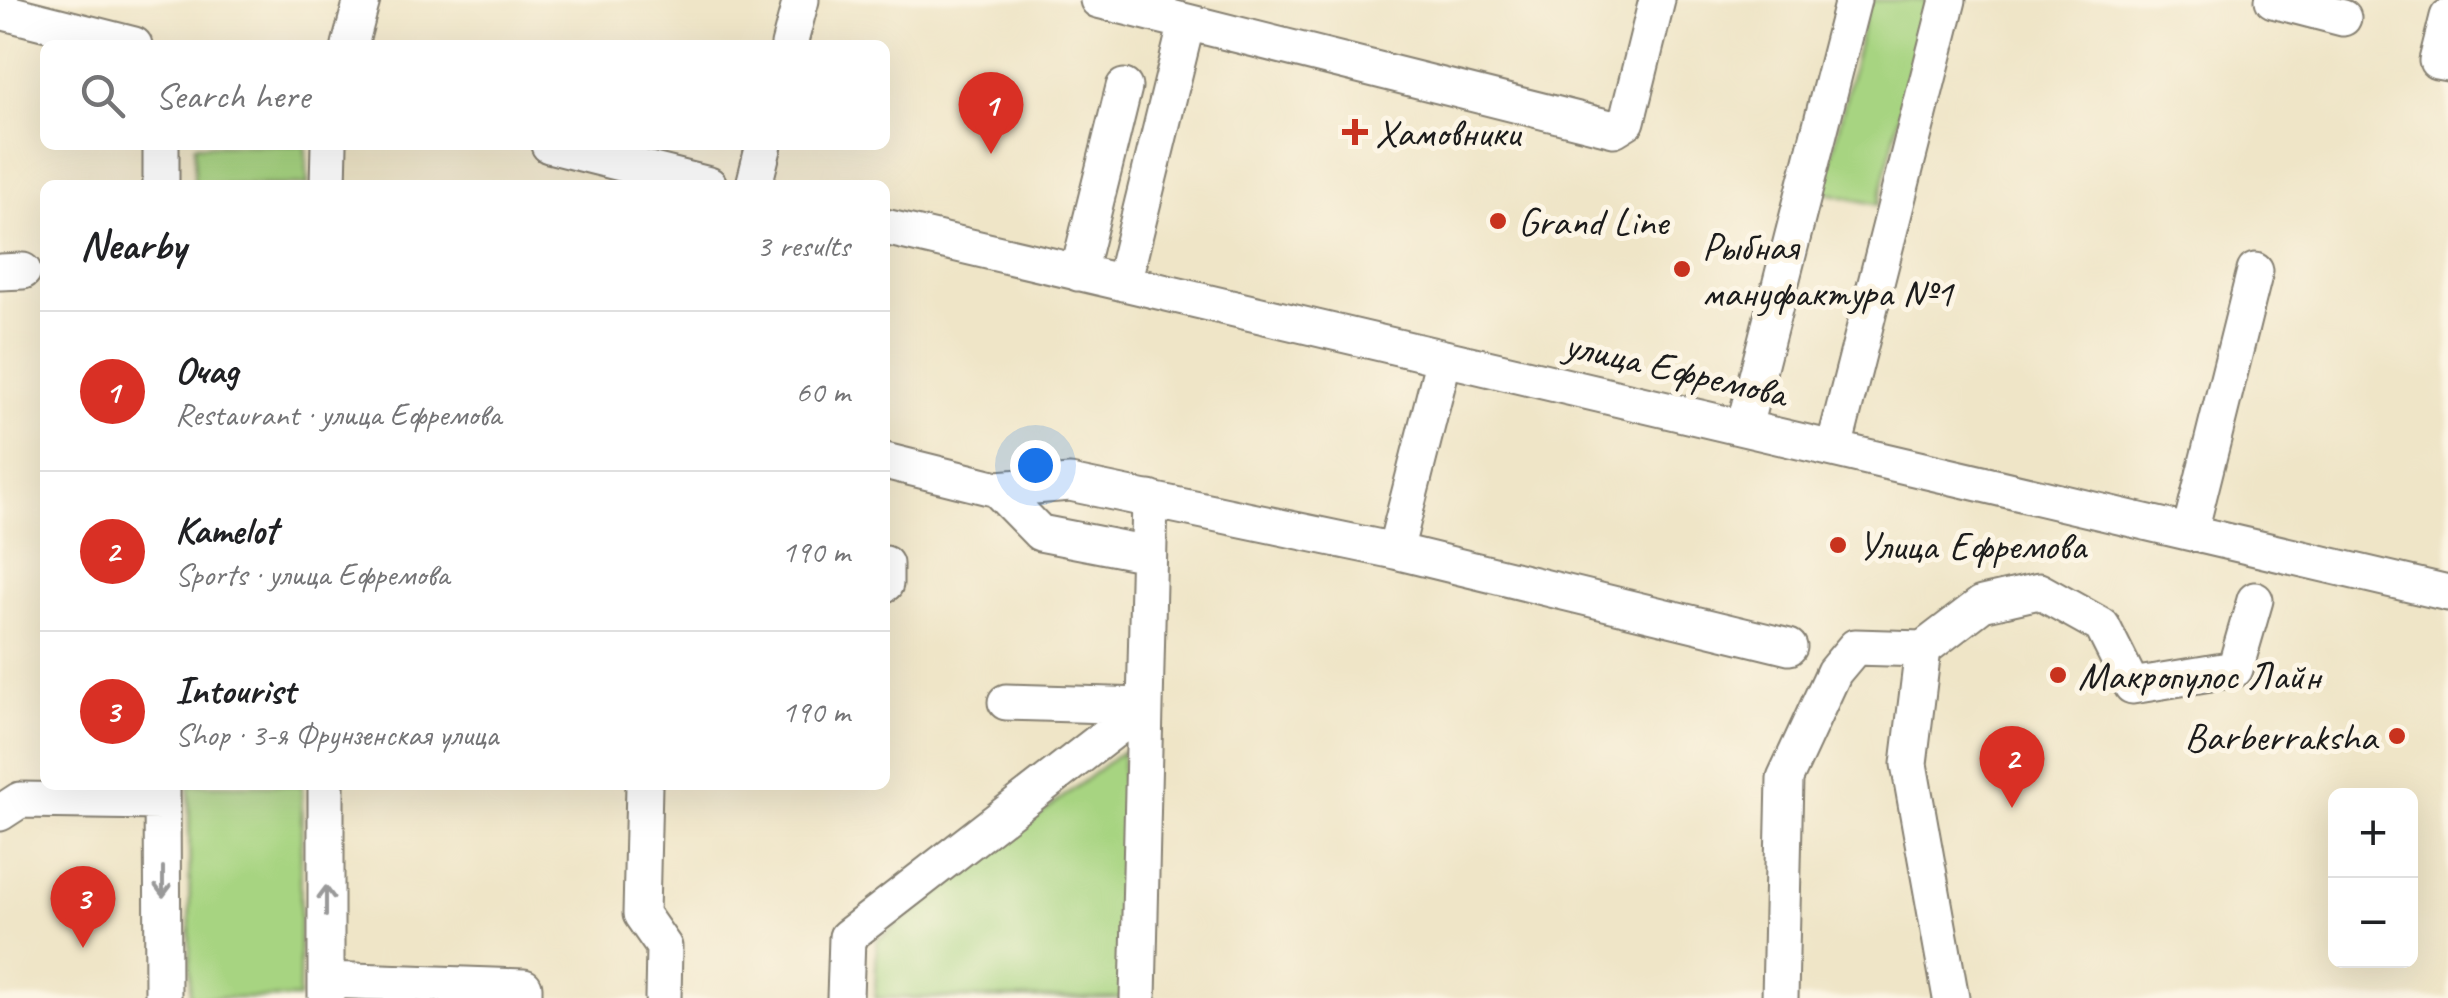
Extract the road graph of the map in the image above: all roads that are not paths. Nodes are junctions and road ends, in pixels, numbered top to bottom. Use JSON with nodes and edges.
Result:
{"nodes":[{"id":1,"x":362,"y":0,"type":"edge"},
{"id":2,"x":800,"y":0,"type":"edge"},
{"id":3,"x":1098,"y":0,"type":"edge"},
{"id":4,"x":1657,"y":0,"type":"edge"},
{"id":5,"x":1853,"y":0,"type":"edge"},
{"id":6,"x":1948,"y":0,"type":"edge"},
{"id":7,"x":2273,"y":0,"type":"edge"},
{"id":8,"x":0,"y":10,"type":"edge"},
{"id":9,"x":70,"y":14,"type":"edge"},
{"id":10,"x":2448,"y":17,"type":"edge"},
{"id":11,"x":2343,"y":18,"type":"dead end"},
{"id":12,"x":1187,"y":22,"type":"junction"},
{"id":13,"x":124,"y":40,"type":"edge"},
{"id":14,"x":351,"y":40,"type":"edge"},
{"id":15,"x":790,"y":40,"type":"edge"},
{"id":16,"x":2448,"y":64,"type":"edge"},
{"id":17,"x":1124,"y":87,"type":"dead end"},
{"id":18,"x":161,"y":150,"type":"edge"},
{"id":19,"x":329,"y":150,"type":"edge"},
{"id":20,"x":568,"y":150,"type":"edge"},
{"id":21,"x":763,"y":150,"type":"edge"},
{"id":22,"x":161,"y":180,"type":"edge"},
{"id":23,"x":328,"y":180,"type":"edge"},
{"id":24,"x":689,"y":180,"type":"edge"},
{"id":25,"x":755,"y":180,"type":"edge"},
{"id":26,"x":890,"y":228,"type":"edge"},
{"id":27,"x":2254,"y":271,"type":"dead end"},
{"id":28,"x":1078,"y":272,"type":"junction"},
{"id":29,"x":1123,"y":282,"type":"junction"},
{"id":30,"x":1444,"y":358,"type":"junction"},
{"id":31,"x":1744,"y":427,"type":"junction"},
{"id":32,"x":1834,"y":448,"type":"junction"},
{"id":33,"x":890,"y":462,"type":"edge"},
{"id":34,"x":997,"y":490,"type":"junction"},
{"id":35,"x":1150,"y":500,"type":"junction"},
{"id":36,"x":2190,"y":531,"type":"junction"},
{"id":37,"x":1395,"y":551,"type":"junction"},
{"id":38,"x":1148,"y":554,"type":"junction"},
{"id":39,"x":2448,"y":593,"type":"edge"},
{"id":40,"x":2255,"y":600,"type":"dead end"},
{"id":41,"x":1789,"y":647,"type":"dead end"},
{"id":42,"x":1923,"y":650,"type":"junction"},
{"id":43,"x":1006,"y":702,"type":"dead end"},
{"id":44,"x":1145,"y":706,"type":"junction"},
{"id":45,"x":326,"y":790,"type":"edge"},
{"id":46,"x":644,"y":790,"type":"edge"},
{"id":47,"x":162,"y":794,"type":"edge"},
{"id":48,"x":0,"y":813,"type":"edge"},
{"id":49,"x":326,"y":989,"type":"edge"},
{"id":50,"x":164,"y":998,"type":"edge"},
{"id":51,"x":524,"y":998,"type":"edge"},
{"id":52,"x":662,"y":998,"type":"edge"},
{"id":53,"x":846,"y":998,"type":"edge"},
{"id":54,"x":1138,"y":998,"type":"edge"},
{"id":55,"x":1780,"y":998,"type":"edge"},
{"id":56,"x":1951,"y":998,"type":"edge"}],
"edges":[{"from":1,"to":14,"type":"street"},
{"from":2,"to":15,"type":"street"},
{"from":3,"to":12,"type":"street"},
{"from":4,"to":12,"type":"street"},
{"from":5,"to":31,"type":"street"},
{"from":6,"to":32,"type":"street"},
{"from":7,"to":11,"type":"street"},
{"from":8,"to":9,"type":"street"},
{"from":9,"to":13,"type":"street"},
{"from":10,"to":16,"type":"street"},
{"from":12,"to":29,"type":"street"},
{"from":17,"to":28,"type":"street"},
{"from":18,"to":22,"type":"street"},
{"from":19,"to":23,"type":"street"},
{"from":20,"to":24,"type":"street"},
{"from":21,"to":25,"type":"street"},
{"from":26,"to":28,"type":"street","name":"улица Ефремова"},
{"from":27,"to":36,"type":"street"},
{"from":28,"to":29,"type":"street","name":"улица Ефремова"},
{"from":29,"to":30,"type":"street","name":"улица Ефремова"},
{"from":30,"to":31,"type":"street","name":"улица Ефремова"},
{"from":30,"to":37,"type":"street"},
{"from":31,"to":32,"type":"street","name":"улица Ефремова"},
{"from":32,"to":36,"type":"street","name":"улица Ефремова"},
{"from":33,"to":34,"type":"street"},
{"from":34,"to":35,"type":"street"},
{"from":34,"to":38,"type":"street"},
{"from":35,"to":37,"type":"street"},
{"from":35,"to":38,"type":"street"},
{"from":36,"to":39,"type":"street","name":"улица Ефремова"},
{"from":37,"to":41,"type":"street"},
{"from":38,"to":44,"type":"street"},
{"from":40,"to":42,"type":"street"},
{"from":42,"to":55,"type":"street"},
{"from":42,"to":56,"type":"street"},
{"from":43,"to":44,"type":"street"},
{"from":44,"to":53,"type":"street"},
{"from":44,"to":54,"type":"street"},
{"from":49,"to":45,"type":"street","one_way":true},
{"from":46,"to":52,"type":"street"},
{"from":47,"to":48,"type":"street"},
{"from":47,"to":50,"type":"street","one_way":true},
{"from":49,"to":51,"type":"street"}]}
